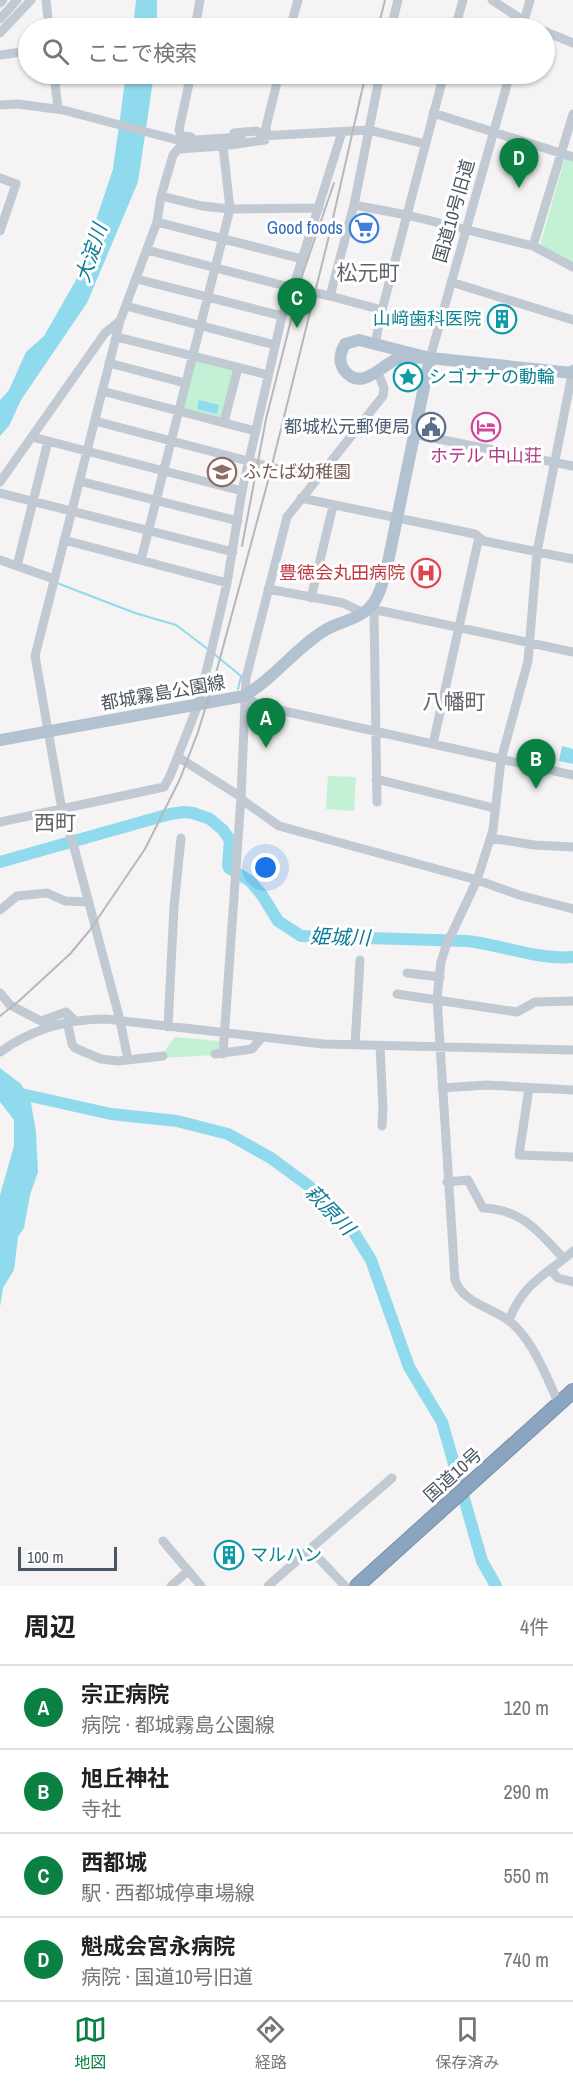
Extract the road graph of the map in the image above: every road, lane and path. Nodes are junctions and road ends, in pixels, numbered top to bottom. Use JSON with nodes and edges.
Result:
{"nodes":[{"id":1,"x":3,"y":0,"type":"edge"},
{"id":2,"x":17,"y":0,"type":"edge"},
{"id":3,"x":32,"y":0,"type":"edge"},
{"id":4,"x":46,"y":0,"type":"edge"},
{"id":5,"x":200,"y":0,"type":"edge"},
{"id":6,"x":298,"y":0,"type":"edge"},
{"id":7,"x":398,"y":0,"type":"edge"},
{"id":8,"x":463,"y":0,"type":"edge"},
{"id":9,"x":492,"y":0,"type":"edge"},
{"id":10,"x":530,"y":0,"type":"edge"},
{"id":11,"x":0,"y":3,"type":"edge"},
{"id":12,"x":48,"y":18,"type":"edge"},
{"id":13,"x":197,"y":18,"type":"edge"},
{"id":14,"x":293,"y":18,"type":"edge"},
{"id":15,"x":394,"y":18,"type":"edge"},
{"id":16,"x":458,"y":18,"type":"edge"},
{"id":17,"x":514,"y":18,"type":"edge"},
{"id":18,"x":525,"y":18,"type":"edge"},
{"id":19,"x":0,"y":19,"type":"edge"},
{"id":20,"x":0,"y":33,"type":"edge"},
{"id":21,"x":555,"y":36,"type":"edge"},
{"id":22,"x":573,"y":43,"type":"edge"},
{"id":23,"x":18,"y":52,"type":"edge"},
{"id":24,"x":0,"y":55,"type":"edge"},
{"id":25,"x":55,"y":84,"type":"edge"},
{"id":26,"x":189,"y":84,"type":"edge"},
{"id":27,"x":277,"y":84,"type":"edge"},
{"id":28,"x":378,"y":84,"type":"edge"},
{"id":29,"x":441,"y":84,"type":"edge"},
{"id":30,"x":507,"y":84,"type":"edge"},
{"id":31,"x":0,"y":105,"type":"edge"},
{"id":32,"x":58,"y":109,"type":"junction"},
{"id":33,"x":433,"y":113,"type":"junction"},
{"id":34,"x":573,"y":114,"type":"edge"},
{"id":35,"x":369,"y":130,"type":"junction"},
{"id":36,"x":342,"y":132,"type":"junction"},
{"id":37,"x":493,"y":133,"type":"junction"},
{"id":38,"x":267,"y":135,"type":"junction"},
{"id":39,"x":425,"y":144,"type":"junction"},
{"id":40,"x":223,"y":146,"type":"junction"},
{"id":41,"x":561,"y":154,"type":"junction"},
{"id":42,"x":573,"y":157,"type":"edge"},
{"id":43,"x":0,"y":178,"type":"edge"},
{"id":44,"x":161,"y":196,"type":"junction"},
{"id":45,"x":354,"y":205,"type":"junction"},
{"id":46,"x":319,"y":208,"type":"junction"},
{"id":47,"x":230,"y":209,"type":"junction"},
{"id":48,"x":407,"y":215,"type":"junction"},
{"id":49,"x":157,"y":222,"type":"junction"},
{"id":50,"x":465,"y":230,"type":"junction"},
{"id":51,"x":0,"y":231,"type":"edge"},
{"id":52,"x":222,"y":239,"type":"junction"},
{"id":53,"x":533,"y":246,"type":"junction"},
{"id":54,"x":147,"y":250,"type":"junction"},
{"id":55,"x":302,"y":259,"type":"junction"},
{"id":56,"x":573,"y":267,"type":"edge"},
{"id":57,"x":215,"y":268,"type":"junction"},
{"id":58,"x":137,"y":279,"type":"junction"},
{"id":59,"x":451,"y":282,"type":"junction"},
{"id":60,"x":293,"y":288,"type":"junction"},
{"id":61,"x":208,"y":296,"type":"junction"},
{"id":62,"x":330,"y":296,"type":"junction"},
{"id":63,"x":126,"y":306,"type":"junction"},
{"id":64,"x":382,"y":310,"type":"junction"},
{"id":65,"x":282,"y":316,"type":"junction"},
{"id":66,"x":573,"y":320,"type":"edge"},
{"id":67,"x":120,"y":321,"type":"junction"},
{"id":68,"x":201,"y":325,"type":"junction"},
{"id":69,"x":117,"y":337,"type":"junction"},
{"id":70,"x":375,"y":344,"type":"junction"},
{"id":71,"x":275,"y":345,"type":"junction"},
{"id":72,"x":192,"y":356,"type":"junction"},
{"id":73,"x":430,"y":358,"type":"junction"},
{"id":74,"x":109,"y":363,"type":"junction"},
{"id":75,"x":238,"y":368,"type":"junction"},
{"id":76,"x":573,"y":371,"type":"edge"},
{"id":77,"x":378,"y":373,"type":"junction"},
{"id":78,"x":268,"y":375,"type":"junction"},
{"id":79,"x":185,"y":383,"type":"junction"},
{"id":80,"x":102,"y":391,"type":"junction"},
{"id":81,"x":178,"y":411,"type":"junction"},
{"id":82,"x":95,"y":421,"type":"junction"},
{"id":83,"x":224,"y":422,"type":"junction"},
{"id":84,"x":255,"y":430,"type":"junction"},
{"id":85,"x":413,"y":434,"type":"junction"},
{"id":86,"x":32,"y":437,"type":"junction"},
{"id":87,"x":48,"y":441,"type":"junction"},
{"id":88,"x":171,"y":441,"type":"junction"},
{"id":89,"x":87,"y":452,"type":"junction"},
{"id":90,"x":249,"y":460,"type":"junction"},
{"id":91,"x":554,"y":462,"type":"junction"},
{"id":92,"x":573,"y":466,"type":"edge"},
{"id":93,"x":164,"y":471,"type":"junction"},
{"id":94,"x":317,"y":479,"type":"junction"},
{"id":95,"x":0,"y":482,"type":"edge"},
{"id":96,"x":79,"y":482,"type":"junction"},
{"id":97,"x":242,"y":491,"type":"junction"},
{"id":98,"x":0,"y":493,"type":"edge"},
{"id":99,"x":301,"y":498,"type":"junction"},
{"id":100,"x":156,"y":500,"type":"junction"},
{"id":101,"x":33,"y":501,"type":"junction"},
{"id":102,"x":333,"y":506,"type":"junction"},
{"id":103,"x":71,"y":512,"type":"junction"},
{"id":104,"x":396,"y":517,"type":"junction"},
{"id":105,"x":238,"y":521,"type":"junction"},
{"id":106,"x":148,"y":530,"type":"junction"},
{"id":107,"x":479,"y":537,"type":"junction"},
{"id":108,"x":64,"y":540,"type":"junction"},
{"id":109,"x":233,"y":552,"type":"junction"},
{"id":110,"x":537,"y":552,"type":"junction"},
{"id":111,"x":573,"y":559,"type":"edge"},
{"id":112,"x":0,"y":560,"type":"edge"},
{"id":113,"x":141,"y":560,"type":"junction"},
{"id":114,"x":16,"y":566,"type":"junction"},
{"id":115,"x":53,"y":582,"type":"junction"},
{"id":116,"x":227,"y":584,"type":"junction"},
{"id":117,"x":268,"y":589,"type":"junction"},
{"id":118,"x":311,"y":598,"type":"junction"},
{"id":119,"x":367,"y":609,"type":"junction"},
{"id":120,"x":458,"y":627,"type":"junction"},
{"id":121,"x":528,"y":641,"type":"junction"},
{"id":122,"x":573,"y":652,"type":"edge"},
{"id":123,"x":244,"y":696,"type":"junction"},
{"id":124,"x":198,"y":705,"type":"junction"},
{"id":125,"x":47,"y":731,"type":"junction"},
{"id":126,"x":375,"y":731,"type":"junction"},
{"id":127,"x":0,"y":740,"type":"edge"},
{"id":128,"x":433,"y":744,"type":"junction"},
{"id":129,"x":178,"y":757,"type":"junction"},
{"id":130,"x":501,"y":760,"type":"junction"},
{"id":131,"x":573,"y":775,"type":"edge"},
{"id":132,"x":376,"y":779,"type":"junction"},
{"id":133,"x":241,"y":798,"type":"junction"},
{"id":134,"x":376,"y":802,"type":"dead end"},
{"id":135,"x":494,"y":808,"type":"junction"},
{"id":136,"x":62,"y":810,"type":"junction"},
{"id":137,"x":0,"y":822,"type":"edge"},
{"id":138,"x":181,"y":838,"type":"dead end"},
{"id":139,"x":491,"y":838,"type":"junction"},
{"id":140,"x":573,"y":847,"type":"edge"},
{"id":141,"x":477,"y":880,"type":"junction"},
{"id":142,"x":88,"y":902,"type":"junction"},
{"id":143,"x":0,"y":909,"type":"edge"},
{"id":144,"x":573,"y":909,"type":"edge"},
{"id":145,"x":360,"y":960,"type":"dead end"},
{"id":146,"x":407,"y":973,"type":"dead end"},
{"id":147,"x":440,"y":977,"type":"junction"},
{"id":148,"x":0,"y":993,"type":"edge"},
{"id":149,"x":397,"y":994,"type":"dead end"},
{"id":150,"x":437,"y":998,"type":"junction"},
{"id":151,"x":573,"y":1001,"type":"edge"},
{"id":152,"x":120,"y":1020,"type":"junction"},
{"id":153,"x":70,"y":1021,"type":"junction"},
{"id":154,"x":168,"y":1027,"type":"junction"},
{"id":155,"x":224,"y":1032,"type":"junction"},
{"id":156,"x":262,"y":1037,"type":"junction"},
{"id":157,"x":355,"y":1045,"type":"junction"},
{"id":158,"x":380,"y":1046,"type":"junction"},
{"id":159,"x":440,"y":1048,"type":"junction"},
{"id":160,"x":573,"y":1050,"type":"edge"},
{"id":161,"x":0,"y":1053,"type":"edge"},
{"id":162,"x":163,"y":1056,"type":"dead end"},
{"id":163,"x":128,"y":1060,"type":"junction"},
{"id":164,"x":442,"y":1088,"type":"junction"},
{"id":165,"x":530,"y":1088,"type":"junction"},
{"id":166,"x":573,"y":1090,"type":"edge"},
{"id":167,"x":382,"y":1126,"type":"dead end"},
{"id":168,"x":573,"y":1157,"type":"edge"},
{"id":169,"x":447,"y":1182,"type":"junction"},
{"id":170,"x":573,"y":1251,"type":"edge"},
{"id":171,"x":564,"y":1259,"type":"junction"},
{"id":172,"x":550,"y":1269,"type":"junction"},
{"id":173,"x":573,"y":1282,"type":"edge"},
{"id":174,"x":509,"y":1320,"type":"junction"},
{"id":175,"x":572,"y":1392,"type":"edge"},
{"id":176,"x":560,"y":1404,"type":"junction"},
{"id":177,"x":392,"y":1478,"type":"dead end"},
{"id":178,"x":163,"y":1541,"type":"dead end"},
{"id":179,"x":310,"y":1549,"type":"junction"},
{"id":180,"x":188,"y":1571,"type":"junction"},
{"id":181,"x":171,"y":1586,"type":"edge"},
{"id":182,"x":201,"y":1586,"type":"edge"},
{"id":183,"x":268,"y":1586,"type":"edge"},
{"id":184,"x":345,"y":1586,"type":"edge"},
{"id":185,"x":357,"y":1586,"type":"edge"}],
"edges":[{"from":1,"to":11,"type":"street"},
{"from":2,"to":19,"type":"street"},
{"from":3,"to":20,"type":"street"},
{"from":4,"to":12,"type":"street"},
{"from":5,"to":13,"type":"street"},
{"from":6,"to":14,"type":"street"},
{"from":7,"to":15,"type":"street"},
{"from":8,"to":16,"type":"street"},
{"from":9,"to":17,"type":"street"},
{"from":10,"to":18,"type":"street"},
{"from":21,"to":22,"type":"street"},
{"from":23,"to":24,"type":"street"},
{"from":25,"to":32,"type":"street"},
{"from":26,"to":38,"type":"street"},
{"from":27,"to":38,"type":"street"},
{"from":28,"to":35,"type":"street"},
{"from":29,"to":33,"type":"street"},
{"from":30,"to":37,"type":"street","name":"国道10号旧道"},
{"from":31,"to":32,"type":"street"},
{"from":32,"to":38,"type":"street"},
{"from":33,"to":37,"type":"street"},
{"from":33,"to":39,"type":"street"},
{"from":34,"to":41,"type":"street"},
{"from":35,"to":36,"type":"street"},
{"from":35,"to":39,"type":"street"},
{"from":35,"to":45,"type":"street"},
{"from":36,"to":38,"type":"street"},
{"from":36,"to":46,"type":"street"},
{"from":37,"to":41,"type":"street"},
{"from":37,"to":50,"type":"street","name":"国道10号旧道"},
{"from":38,"to":40,"type":"street"},
{"from":39,"to":48,"type":"street"},
{"from":40,"to":44,"type":"street"},
{"from":40,"to":47,"type":"street"},
{"from":41,"to":42,"type":"street"},
{"from":41,"to":53,"type":"street"},
{"from":43,"to":51,"type":"street"},
{"from":44,"to":47,"type":"street"},
{"from":44,"to":49,"type":"street"},
{"from":45,"to":48,"type":"street"},
{"from":45,"to":62,"type":"street"},
{"from":46,"to":47,"type":"street"},
{"from":46,"to":55,"type":"street"},
{"from":47,"to":52,"type":"street"},
{"from":48,"to":50,"type":"street"},
{"from":48,"to":64,"type":"street"},
{"from":49,"to":52,"type":"street"},
{"from":49,"to":54,"type":"street"},
{"from":50,"to":53,"type":"street"},
{"from":50,"to":59,"type":"street","name":"国道10号旧道"},
{"from":52,"to":55,"type":"street"},
{"from":52,"to":57,"type":"street"},
{"from":53,"to":56,"type":"street"},
{"from":54,"to":57,"type":"street"},
{"from":54,"to":58,"type":"street"},
{"from":55,"to":60,"type":"street"},
{"from":57,"to":60,"type":"street"},
{"from":57,"to":61,"type":"street"},
{"from":58,"to":61,"type":"street"},
{"from":58,"to":63,"type":"street"},
{"from":59,"to":66,"type":"street"},
{"from":59,"to":73,"type":"street","name":"国道10号旧道"},
{"from":60,"to":62,"type":"street"},
{"from":60,"to":65,"type":"street"},
{"from":61,"to":65,"type":"street"},
{"from":61,"to":68,"type":"street"},
{"from":62,"to":64,"type":"street"},
{"from":63,"to":67,"type":"street"},
{"from":63,"to":68,"type":"street"},
{"from":64,"to":70,"type":"street"},
{"from":65,"to":71,"type":"street"},
{"from":67,"to":69,"type":"street"},
{"from":67,"to":86,"type":"street"},
{"from":68,"to":71,"type":"street"},
{"from":68,"to":72,"type":"street"},
{"from":69,"to":72,"type":"street"},
{"from":69,"to":74,"type":"street"},
{"from":70,"to":73,"type":"main road"},
{"from":70,"to":77,"type":"main road"},
{"from":71,"to":78,"type":"street"},
{"from":72,"to":75,"type":"street"},
{"from":72,"to":79,"type":"street"},
{"from":73,"to":76,"type":"main road"},
{"from":73,"to":77,"type":"main road"},
{"from":73,"to":85,"type":"main road"},
{"from":74,"to":79,"type":"street"},
{"from":74,"to":80,"type":"street"},
{"from":75,"to":78,"type":"street"},
{"from":75,"to":83,"type":"street"},
{"from":76,"to":91,"type":"street"},
{"from":77,"to":94,"type":"street"},
{"from":78,"to":84,"type":"street"},
{"from":79,"to":81,"type":"street"},
{"from":80,"to":81,"type":"street"},
{"from":80,"to":82,"type":"street"},
{"from":81,"to":83,"type":"street"},
{"from":81,"to":88,"type":"street"},
{"from":82,"to":88,"type":"street"},
{"from":82,"to":89,"type":"street"},
{"from":83,"to":84,"type":"street"},
{"from":84,"to":90,"type":"street"},
{"from":85,"to":91,"type":"street"},
{"from":85,"to":104,"type":"main road"},
{"from":86,"to":87,"type":"street"},
{"from":86,"to":95,"type":"street"},
{"from":87,"to":89,"type":"street"},
{"from":87,"to":101,"type":"street"},
{"from":88,"to":90,"type":"street"},
{"from":88,"to":93,"type":"street"},
{"from":89,"to":93,"type":"street"},
{"from":89,"to":96,"type":"street"},
{"from":90,"to":94,"type":"street"},
{"from":90,"to":97,"type":"street"},
{"from":91,"to":92,"type":"street"},
{"from":91,"to":110,"type":"street"},
{"from":93,"to":97,"type":"street"},
{"from":93,"to":100,"type":"street"},
{"from":94,"to":99,"type":"street"},
{"from":96,"to":100,"type":"street"},
{"from":96,"to":103,"type":"street"},
{"from":97,"to":105,"type":"street"},
{"from":98,"to":101,"type":"street"},
{"from":99,"to":102,"type":"street"},
{"from":99,"to":117,"type":"street"},
{"from":100,"to":105,"type":"street"},
{"from":100,"to":106,"type":"street"},
{"from":101,"to":103,"type":"street"},
{"from":101,"to":114,"type":"street"},
{"from":102,"to":104,"type":"street"},
{"from":102,"to":118,"type":"street"},
{"from":103,"to":106,"type":"street"},
{"from":103,"to":108,"type":"street"},
{"from":104,"to":107,"type":"street"},
{"from":104,"to":119,"type":"main road"},
{"from":105,"to":109,"type":"street"},
{"from":106,"to":109,"type":"street"},
{"from":106,"to":113,"type":"street"},
{"from":107,"to":110,"type":"street"},
{"from":107,"to":120,"type":"street"},
{"from":108,"to":113,"type":"street"},
{"from":108,"to":115,"type":"street"},
{"from":109,"to":116,"type":"street"},
{"from":110,"to":111,"type":"street"},
{"from":110,"to":121,"type":"street"},
{"from":112,"to":114,"type":"street"},
{"from":113,"to":116,"type":"street"},
{"from":114,"to":115,"type":"street"},
{"from":115,"to":125,"type":"street"},
{"from":116,"to":124,"type":"street"},
{"from":117,"to":118,"type":"street"},
{"from":117,"to":123,"type":"street"},
{"from":118,"to":119,"type":"street"},
{"from":119,"to":120,"type":"street"},
{"from":119,"to":123,"type":"main road","name":"都城霧島公園線"},
{"from":119,"to":126,"type":"street"},
{"from":120,"to":121,"type":"street"},
{"from":120,"to":128,"type":"street"},
{"from":121,"to":122,"type":"street"},
{"from":121,"to":130,"type":"street"},
{"from":123,"to":124,"type":"main road","name":"都城霧島公園線"},
{"from":123,"to":126,"type":"street"},
{"from":123,"to":133,"type":"street"},
{"from":124,"to":125,"type":"main road","name":"都城霧島公園線"},
{"from":124,"to":129,"type":"street"},
{"from":125,"to":127,"type":"main road","name":"都城霧島公園線"},
{"from":125,"to":136,"type":"street"},
{"from":126,"to":128,"type":"street"},
{"from":126,"to":132,"type":"street"},
{"from":128,"to":130,"type":"street"},
{"from":129,"to":133,"type":"street"},
{"from":129,"to":136,"type":"street"},
{"from":130,"to":131,"type":"street"},
{"from":130,"to":135,"type":"street"},
{"from":132,"to":134,"type":"street"},
{"from":132,"to":135,"type":"street"},
{"from":133,"to":141,"type":"street"},
{"from":133,"to":155,"type":"street"},
{"from":135,"to":139,"type":"street"},
{"from":136,"to":137,"type":"street"},
{"from":136,"to":142,"type":"street"},
{"from":138,"to":154,"type":"street"},
{"from":139,"to":140,"type":"street"},
{"from":139,"to":141,"type":"street"},
{"from":141,"to":144,"type":"street"},
{"from":141,"to":147,"type":"street"},
{"from":142,"to":143,"type":"street"},
{"from":142,"to":152,"type":"street"},
{"from":145,"to":157,"type":"street"},
{"from":146,"to":147,"type":"street"},
{"from":147,"to":150,"type":"street"},
{"from":148,"to":153,"type":"street"},
{"from":149,"to":150,"type":"street"},
{"from":150,"to":151,"type":"street"},
{"from":150,"to":159,"type":"street"},
{"from":152,"to":153,"type":"street"},
{"from":152,"to":154,"type":"street"},
{"from":152,"to":163,"type":"street"},
{"from":153,"to":161,"type":"street"},
{"from":153,"to":163,"type":"street"},
{"from":154,"to":155,"type":"street"},
{"from":155,"to":156,"type":"street"},
{"from":155,"to":156,"type":"street"},
{"from":156,"to":157,"type":"street"},
{"from":157,"to":158,"type":"street"},
{"from":158,"to":159,"type":"street"},
{"from":158,"to":167,"type":"street"},
{"from":159,"to":160,"type":"street"},
{"from":159,"to":164,"type":"street"},
{"from":162,"to":163,"type":"street"},
{"from":164,"to":165,"type":"street"},
{"from":164,"to":169,"type":"street"},
{"from":165,"to":166,"type":"street"},
{"from":165,"to":168,"type":"street"},
{"from":169,"to":171,"type":"street"},
{"from":169,"to":174,"type":"street"},
{"from":170,"to":171,"type":"street"},
{"from":171,"to":172,"type":"street"},
{"from":172,"to":173,"type":"street"},
{"from":172,"to":174,"type":"street"},
{"from":174,"to":176,"type":"street"},
{"from":175,"to":176,"type":"highway","name":"国道10号"},
{"from":176,"to":185,"type":"highway","name":"国道10号"},
{"from":177,"to":179,"type":"street"},
{"from":178,"to":180,"type":"street"},
{"from":179,"to":183,"type":"street"},
{"from":179,"to":184,"type":"street"},
{"from":180,"to":181,"type":"street"},
{"from":180,"to":182,"type":"street"}]}
